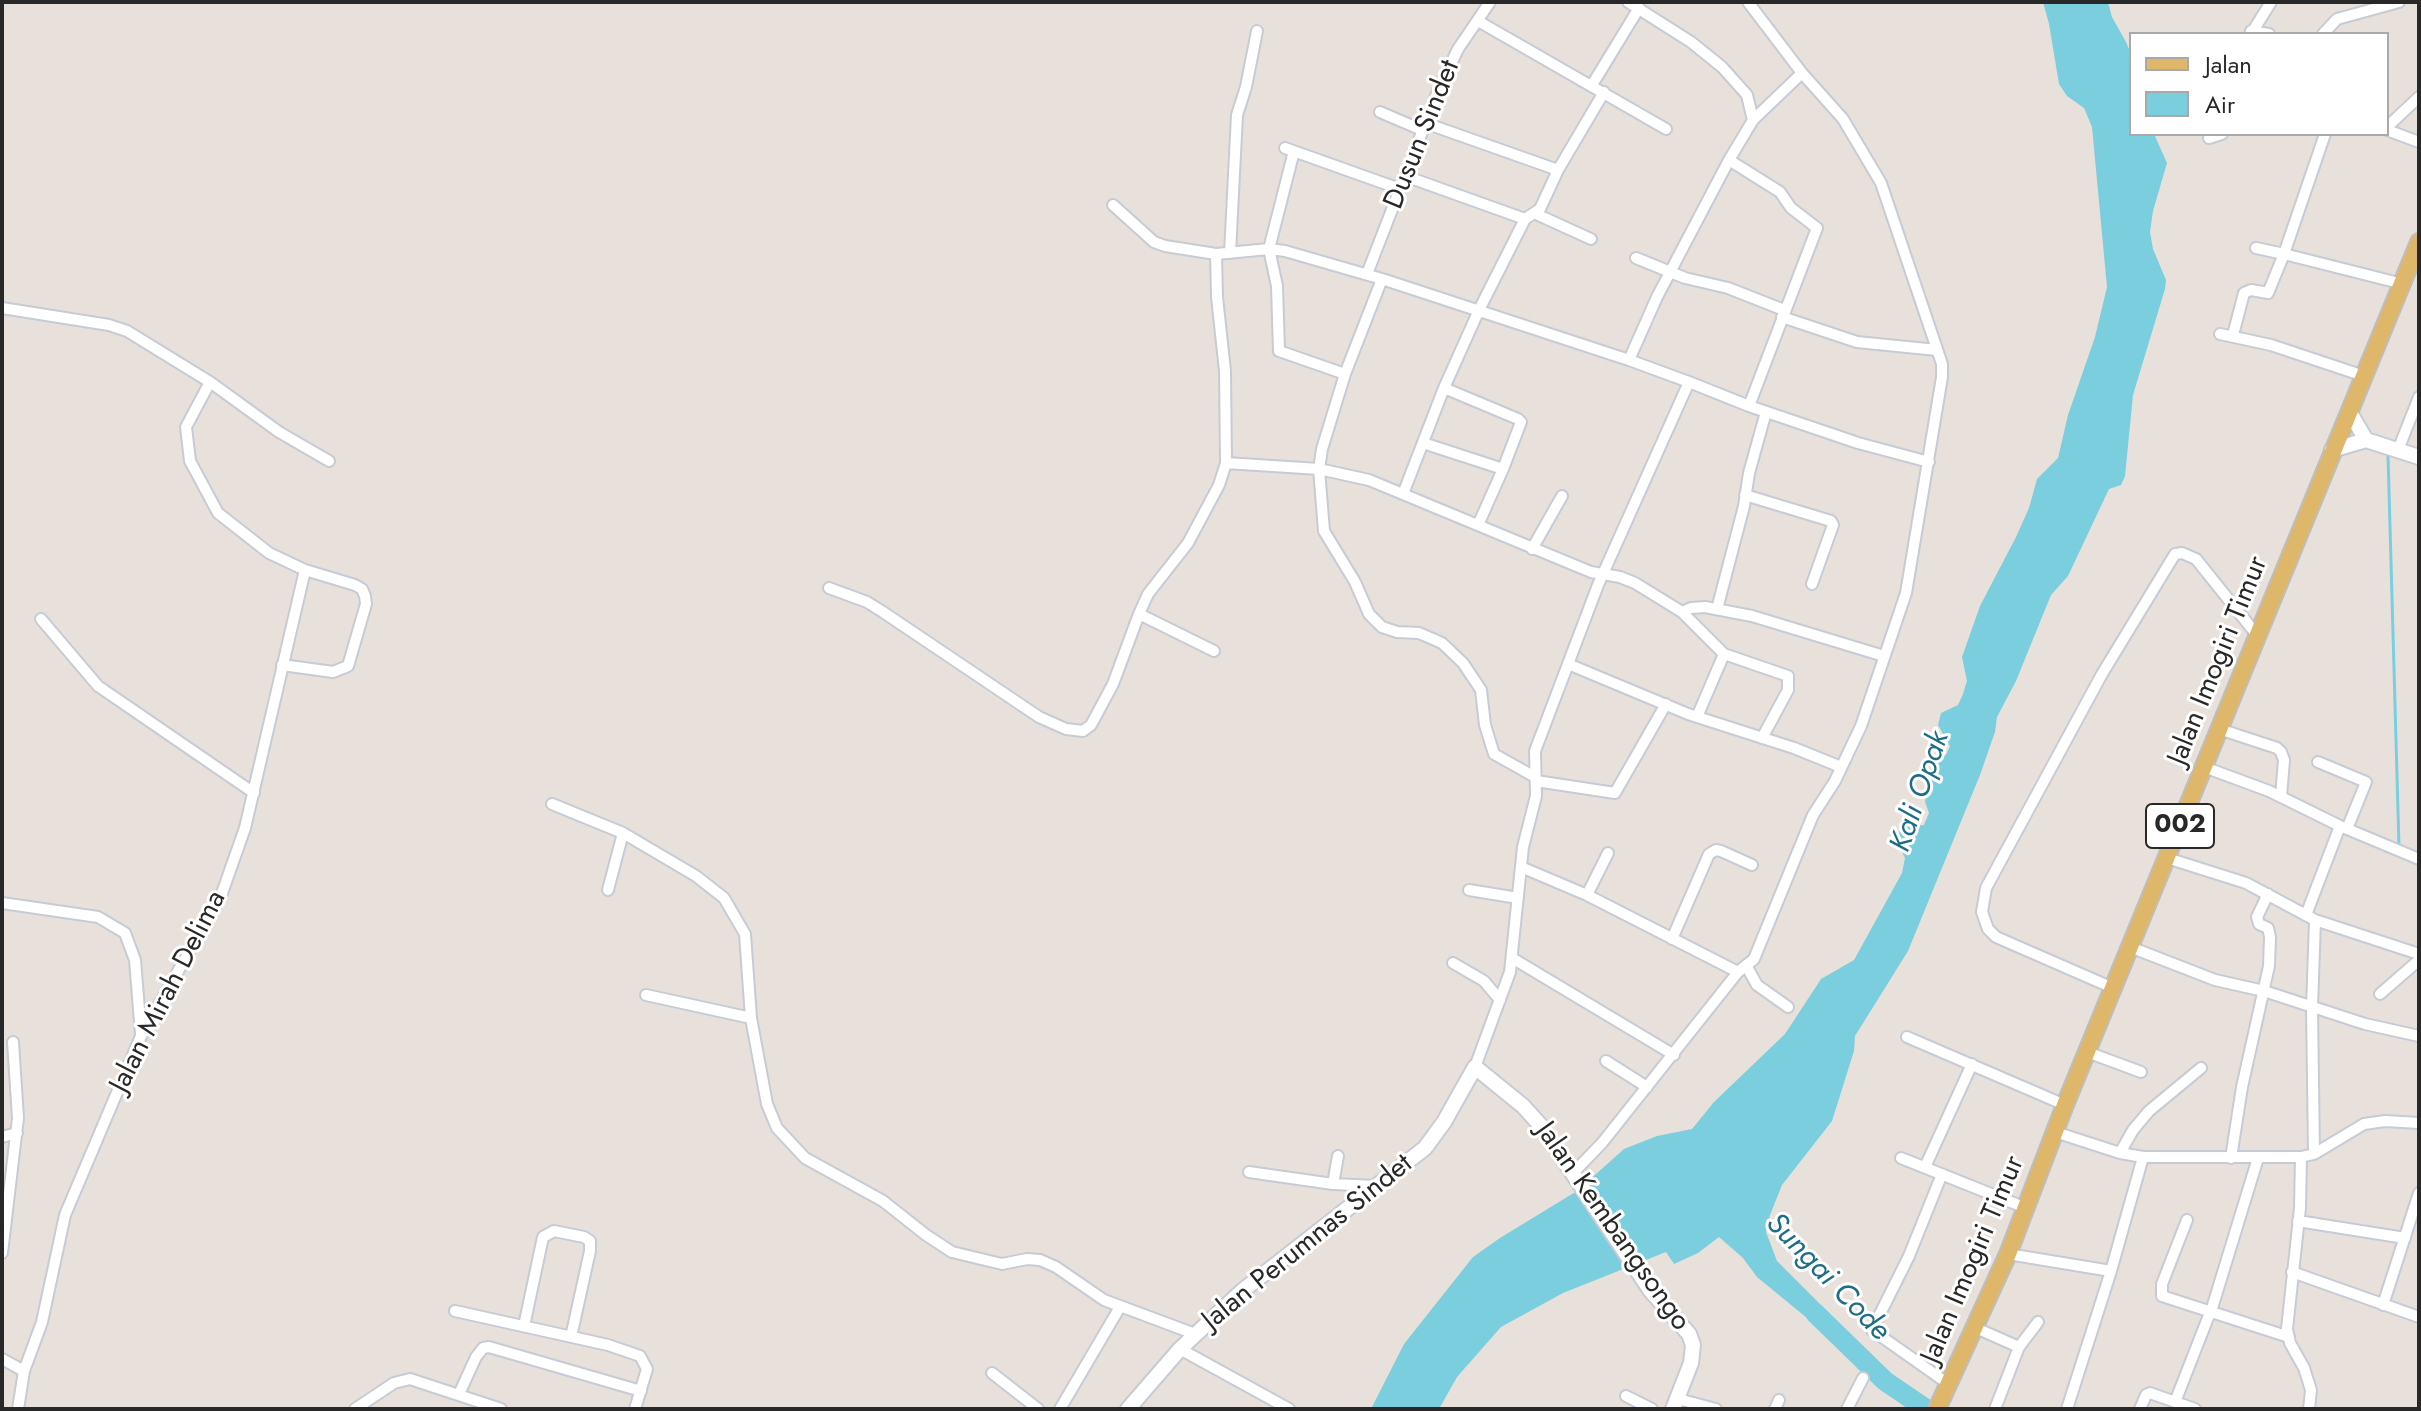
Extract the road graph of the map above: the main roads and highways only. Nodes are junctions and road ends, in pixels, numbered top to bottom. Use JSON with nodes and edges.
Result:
{"nodes":[{"id":1,"x":2419,"y":242,"type":"edge"},
{"id":2,"x":1937,"y":1409,"type":"edge"}],
"edges":[{"from":1,"to":2,"type":"main road","name":"Jalan Imogiri Timur","number":"002"}]}
